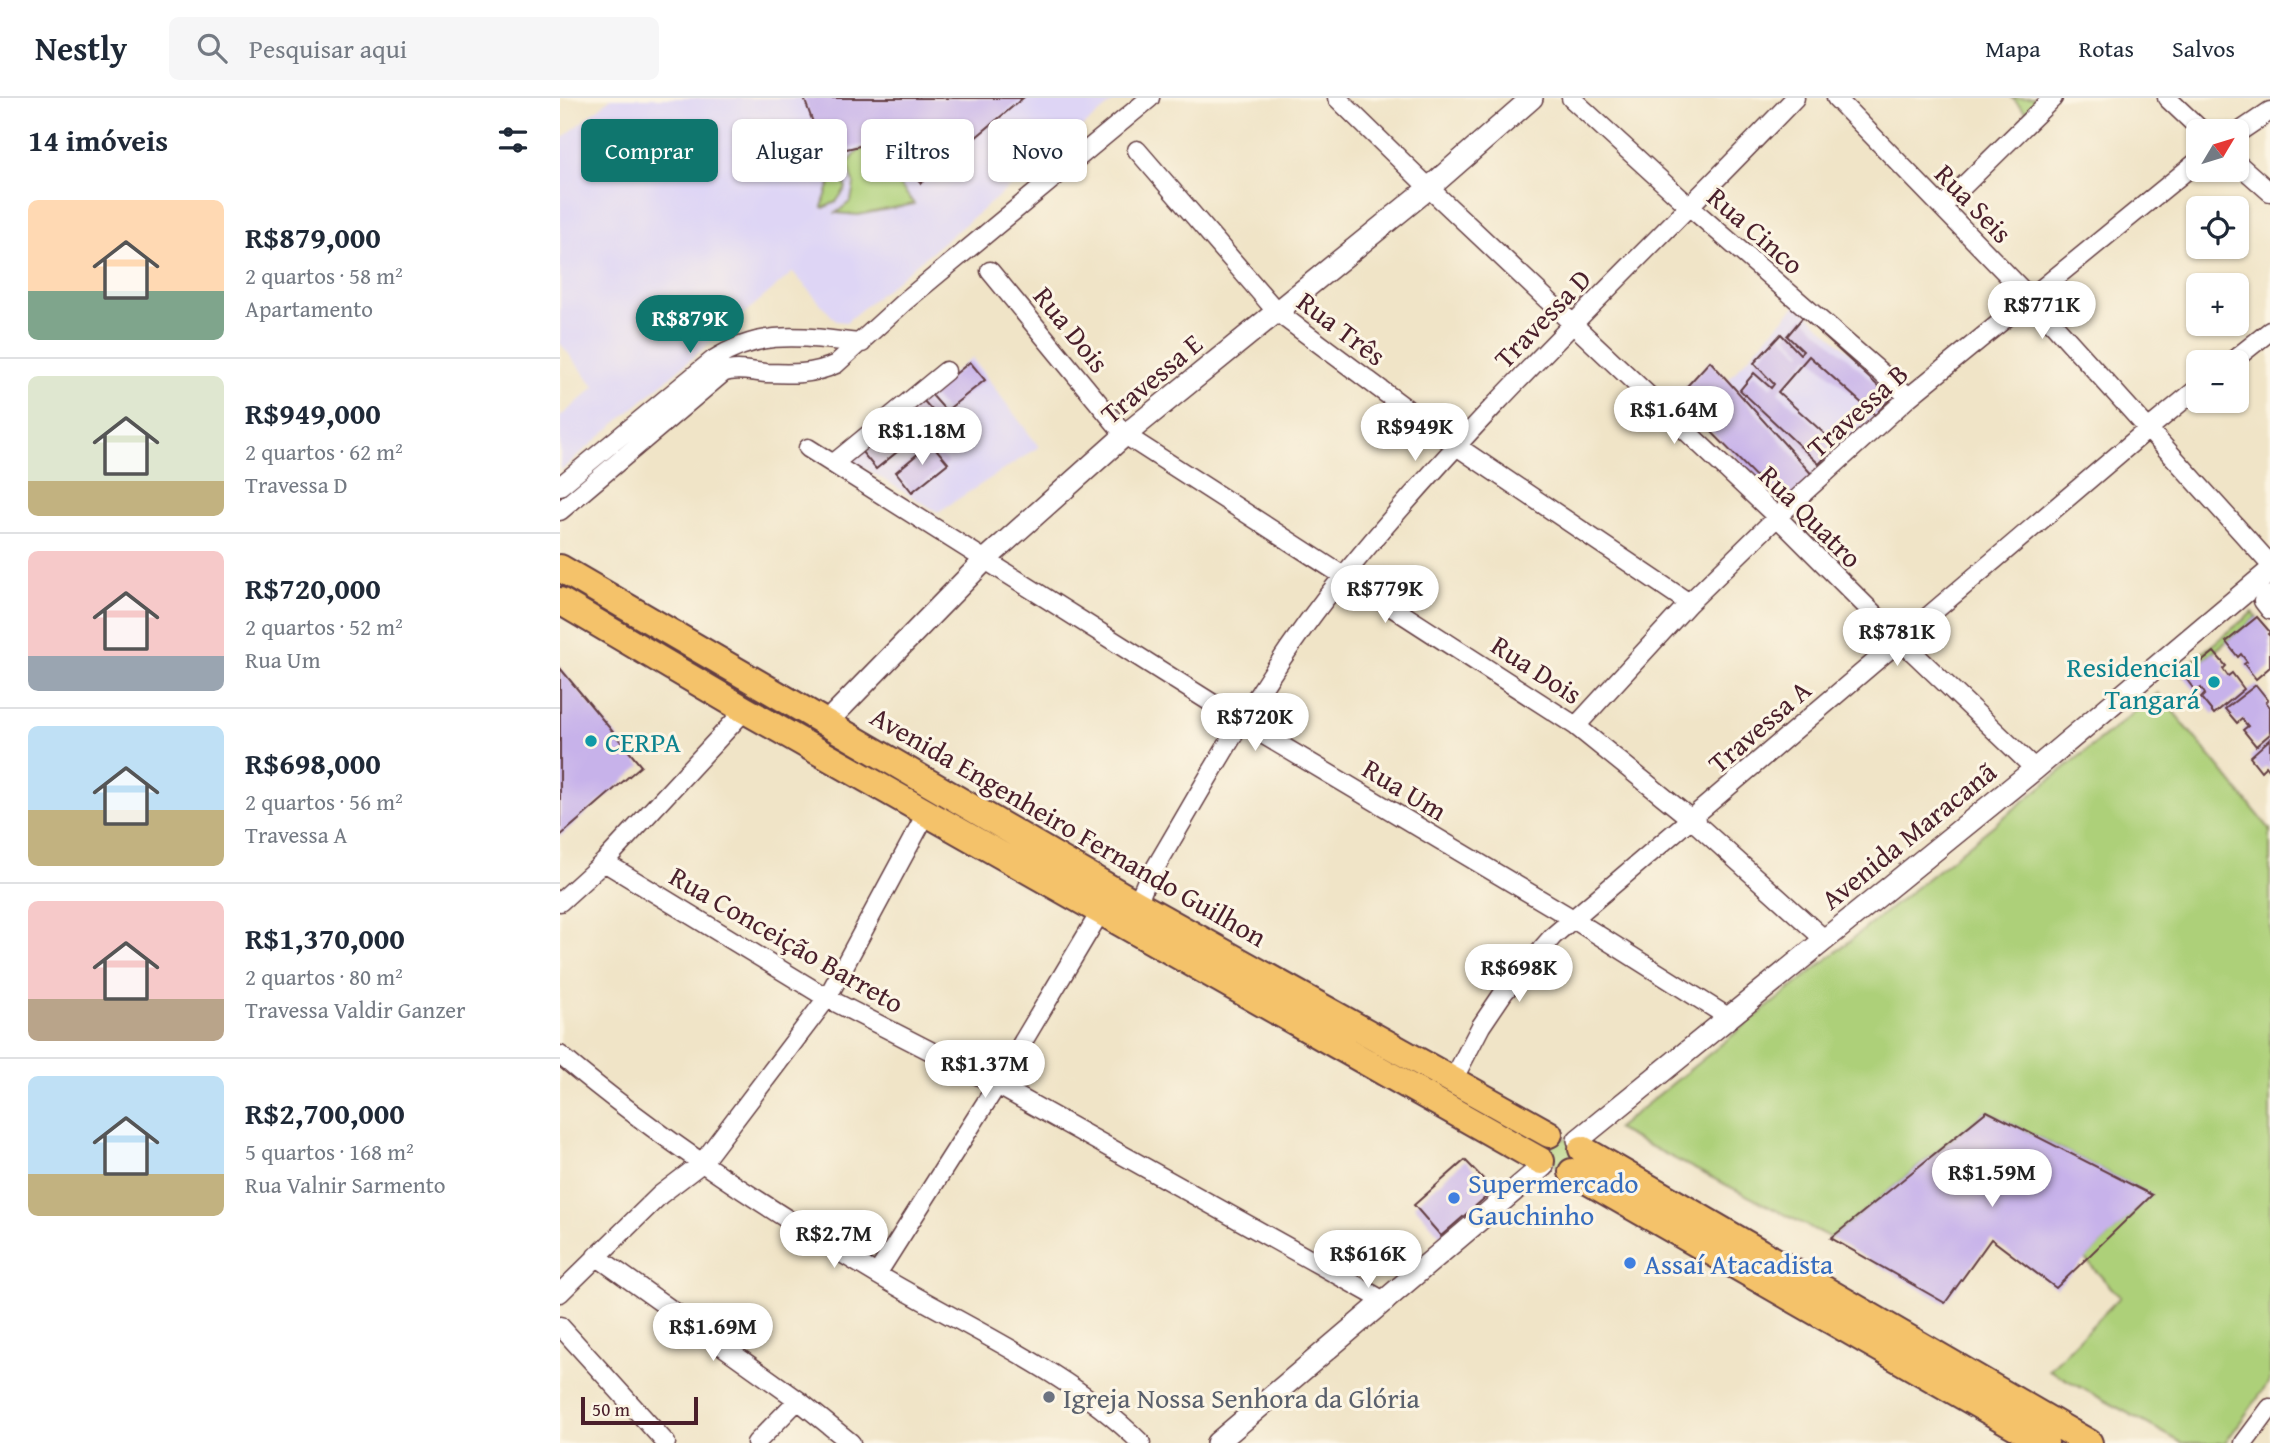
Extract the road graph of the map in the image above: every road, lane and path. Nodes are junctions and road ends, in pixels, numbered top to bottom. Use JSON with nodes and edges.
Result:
{"nodes":[{"id":1,"x":1150,"y":98,"type":"edge"},
{"id":2,"x":1337,"y":98,"type":"edge"},
{"id":3,"x":1532,"y":98,"type":"edge"},
{"id":4,"x":1571,"y":98,"type":"edge"},
{"id":5,"x":1795,"y":98,"type":"edge"},
{"id":6,"x":1836,"y":98,"type":"edge"},
{"id":7,"x":2053,"y":98,"type":"edge"},
{"id":8,"x":2167,"y":98,"type":"edge"},
{"id":9,"x":2270,"y":111,"type":"edge"},
{"id":10,"x":2189,"y":119,"type":"edge"},
{"id":11,"x":2249,"y":125,"type":"edge"},
{"id":12,"x":1137,"y":150,"type":"dead end"},
{"id":13,"x":2186,"y":171,"type":"edge"},
{"id":14,"x":2249,"y":173,"type":"edge"},
{"id":15,"x":1429,"y":188,"type":"junction"},
{"id":16,"x":2270,"y":192,"type":"edge"},
{"id":17,"x":1690,"y":207,"type":"junction"},
{"id":18,"x":1942,"y":207,"type":"junction"},
{"id":19,"x":990,"y":271,"type":"dead end"},
{"id":20,"x":2029,"y":297,"type":"junction"},
{"id":21,"x":1277,"y":312,"type":"junction"},
{"id":22,"x":1573,"y":323,"type":"junction"},
{"id":23,"x":2270,"y":331,"type":"edge"},
{"id":24,"x":862,"y":343,"type":"junction"},
{"id":25,"x":2246,"y":350,"type":"edge"},
{"id":26,"x":726,"y":362,"type":"junction"},
{"id":27,"x":946,"y":371,"type":"dead end"},
{"id":28,"x":1909,"y":397,"type":"junction"},
{"id":29,"x":2186,"y":398,"type":"edge"},
{"id":30,"x":2147,"y":430,"type":"junction"},
{"id":31,"x":1125,"y":435,"type":"junction"},
{"id":32,"x":1455,"y":445,"type":"junction"},
{"id":33,"x":808,"y":448,"type":"dead end"},
{"id":34,"x":834,"y":463,"type":"junction"},
{"id":35,"x":560,"y":486,"type":"edge"},
{"id":36,"x":560,"y":511,"type":"edge"},
{"id":37,"x":1777,"y":517,"type":"junction"},
{"id":38,"x":985,"y":560,"type":"junction"},
{"id":39,"x":560,"y":568,"type":"edge"},
{"id":40,"x":1344,"y":575,"type":"junction"},
{"id":41,"x":2268,"y":580,"type":"edge"},
{"id":42,"x":560,"y":601,"type":"edge"},
{"id":43,"x":1689,"y":603,"type":"junction"},
{"id":44,"x":2270,"y":610,"type":"edge"},
{"id":45,"x":1899,"y":640,"type":"junction"},
{"id":46,"x":745,"y":710,"type":"junction"},
{"id":47,"x":1242,"y":722,"type":"junction"},
{"id":48,"x":826,"y":723,"type":"junction"},
{"id":49,"x":1576,"y":726,"type":"junction"},
{"id":50,"x":2035,"y":769,"type":"junction"},
{"id":51,"x":926,"y":814,"type":"junction"},
{"id":52,"x":1691,"y":819,"type":"junction"},
{"id":53,"x":604,"y":862,"type":"junction"},
{"id":54,"x":560,"y":902,"type":"edge"},
{"id":55,"x":1137,"y":904,"type":"junction"},
{"id":56,"x":1101,"y":911,"type":"junction"},
{"id":57,"x":1573,"y":919,"type":"junction"},
{"id":58,"x":1824,"y":939,"type":"junction"},
{"id":59,"x":827,"y":998,"type":"junction"},
{"id":60,"x":1728,"y":1017,"type":"junction"},
{"id":61,"x":560,"y":1055,"type":"edge"},
{"id":62,"x":1454,"y":1080,"type":"junction"},
{"id":63,"x":997,"y":1084,"type":"junction"},
{"id":64,"x":1549,"y":1134,"type":"junction"},
{"id":65,"x":1577,"y":1153,"type":"junction"},
{"id":66,"x":702,"y":1164,"type":"junction"},
{"id":67,"x":1542,"y":1164,"type":"junction"},
{"id":68,"x":596,"y":1256,"type":"junction"},
{"id":69,"x":877,"y":1274,"type":"junction"},
{"id":70,"x":560,"y":1293,"type":"edge"},
{"id":71,"x":1386,"y":1302,"type":"junction"},
{"id":72,"x":560,"y":1326,"type":"edge"},
{"id":73,"x":798,"y":1400,"type":"junction"},
{"id":74,"x":2270,"y":1408,"type":"edge"},
{"id":75,"x":666,"y":1443,"type":"edge"},
{"id":76,"x":756,"y":1443,"type":"edge"},
{"id":77,"x":851,"y":1443,"type":"edge"},
{"id":78,"x":1141,"y":1443,"type":"edge"},
{"id":79,"x":1217,"y":1443,"type":"edge"},
{"id":80,"x":2045,"y":1443,"type":"edge"},
{"id":81,"x":2089,"y":1443,"type":"edge"},
{"id":82,"x":2244,"y":1443,"type":"edge"}],
"edges":[{"from":1,"to":24,"type":"street"},
{"from":2,"to":15,"type":"street","name":"Rua Quatro"},
{"from":3,"to":15,"type":"street","name":"Travessa E"},
{"from":4,"to":17,"type":"street","name":"Rua Cinco"},
{"from":5,"to":17,"type":"street","name":"Travessa D"},
{"from":6,"to":18,"type":"street","name":"Rua Seis"},
{"from":7,"to":18,"type":"street"},
{"from":8,"to":10,"type":"street"},
{"from":9,"to":11,"type":"street"},
{"from":12,"to":21,"type":"street","name":"Rua Três"},
{"from":13,"to":20,"type":"street","name":"Travessa B"},
{"from":14,"to":16,"type":"street"},
{"from":15,"to":21,"type":"street","name":"Travessa E"},
{"from":15,"to":22,"type":"street","name":"Rua Quatro"},
{"from":17,"to":22,"type":"street","name":"Travessa D"},
{"from":17,"to":28,"type":"street","name":"Rua Cinco"},
{"from":18,"to":20,"type":"street","name":"Rua Seis"},
{"from":19,"to":31,"type":"street","name":"Rua Dois"},
{"from":20,"to":28,"type":"street","name":"Travessa B"},
{"from":20,"to":30,"type":"street","name":"Rua Seis"},
{"from":21,"to":31,"type":"street","name":"Travessa E"},
{"from":21,"to":32,"type":"street","name":"Rua Três"},
{"from":22,"to":32,"type":"street","name":"Travessa D"},
{"from":22,"to":37,"type":"street","name":"Rua Quatro"},
{"from":23,"to":25,"type":"street"},
{"from":24,"to":26,"type":"street"},
{"from":24,"to":26,"type":"street"},
{"from":26,"to":35,"type":"street"},
{"from":26,"to":36,"type":"street"},
{"from":27,"to":34,"type":"street"},
{"from":28,"to":37,"type":"street","name":"Travessa B"},
{"from":29,"to":30,"type":"street","name":"Travessa A"},
{"from":30,"to":41,"type":"street","name":"Rua Seis"},
{"from":30,"to":45,"type":"street","name":"Travessa A"},
{"from":31,"to":38,"type":"street","name":"Travessa E"},
{"from":31,"to":40,"type":"street","name":"Rua Dois"},
{"from":32,"to":40,"type":"street","name":"Travessa D"},
{"from":32,"to":43,"type":"street","name":"Rua Três"},
{"from":33,"to":34,"type":"street","name":"Rua Um"},
{"from":34,"to":38,"type":"street","name":"Rua Um"},
{"from":37,"to":43,"type":"street","name":"Travessa B"},
{"from":37,"to":45,"type":"street","name":"Rua Quatro"},
{"from":38,"to":47,"type":"street","name":"Rua Um"},
{"from":38,"to":48,"type":"street","name":"Travessa E"},
{"from":39,"to":48,"type":"main road","name":"Avenida Engenheiro Fernando Guilhon"},
{"from":40,"to":47,"type":"street","name":"Travessa D"},
{"from":40,"to":49,"type":"street","name":"Rua Dois"},
{"from":41,"to":44,"type":"street"},
{"from":41,"to":50,"type":"street","name":"Avenida Maracanã"},
{"from":42,"to":46,"type":"main road","name":"Avenida Engenheiro Fernando Guilhon"},
{"from":43,"to":49,"type":"street","name":"Travessa B"},
{"from":45,"to":50,"type":"street","name":"Rua Quatro"},
{"from":45,"to":52,"type":"street","name":"Travessa A"},
{"from":46,"to":51,"type":"main road","name":"Avenida Engenheiro Fernando Guilhon"},
{"from":46,"to":53,"type":"street"},
{"from":47,"to":55,"type":"street","name":"Travessa D"},
{"from":47,"to":57,"type":"street","name":"Rua Um"},
{"from":48,"to":55,"type":"main road","name":"Avenida Engenheiro Fernando Guilhon"},
{"from":49,"to":52,"type":"street","name":"Rua Dois"},
{"from":50,"to":58,"type":"street","name":"Avenida Maracanã"},
{"from":51,"to":56,"type":"main road","name":"Avenida Engenheiro Fernando Guilhon"},
{"from":51,"to":59,"type":"street"},
{"from":52,"to":57,"type":"street","name":"Travessa A"},
{"from":52,"to":58,"type":"street","name":"Rua Dois"},
{"from":53,"to":54,"type":"street"},
{"from":53,"to":59,"type":"street","name":"Rua Conceição Barreto"},
{"from":55,"to":62,"type":"main road","name":"Avenida Engenheiro Fernando Guilhon"},
{"from":56,"to":63,"type":"street"},
{"from":56,"to":67,"type":"main road","name":"Avenida Engenheiro Fernando Guilhon"},
{"from":57,"to":60,"type":"street","name":"Rua Um"},
{"from":57,"to":62,"type":"street","name":"Travessa A"},
{"from":58,"to":60,"type":"street","name":"Avenida Maracanã"},
{"from":59,"to":63,"type":"street","name":"Rua Conceição Barreto"},
{"from":59,"to":66,"type":"street"},
{"from":60,"to":65,"type":"street","name":"Avenida Maracanã"},
{"from":61,"to":66,"type":"street"},
{"from":62,"to":64,"type":"main road","name":"Avenida Engenheiro Fernando Guilhon"},
{"from":63,"to":69,"type":"street"},
{"from":63,"to":71,"type":"street","name":"Rua Conceição Barreto"},
{"from":64,"to":65,"type":"main road","name":"Avenida Engenheiro Fernando Guilhon"},
{"from":64,"to":67,"type":"main road"},
{"from":65,"to":67,"type":"main road","name":"Avenida Engenheiro Fernando Guilhon"},
{"from":65,"to":80,"type":"main road","name":"Avenida Engenheiro Fernando Guilhon"},
{"from":65,"to":81,"type":"main road","name":"Avenida Engenheiro Fernando Guilhon"},
{"from":66,"to":68,"type":"street"},
{"from":66,"to":69,"type":"street"},
{"from":67,"to":71,"type":"street"},
{"from":68,"to":70,"type":"street"},
{"from":68,"to":73,"type":"street"},
{"from":69,"to":78,"type":"street"},
{"from":71,"to":79,"type":"street"},
{"from":72,"to":75,"type":"street"},
{"from":73,"to":76,"type":"street"},
{"from":73,"to":77,"type":"street"},
{"from":74,"to":82,"type":"street"}]}
